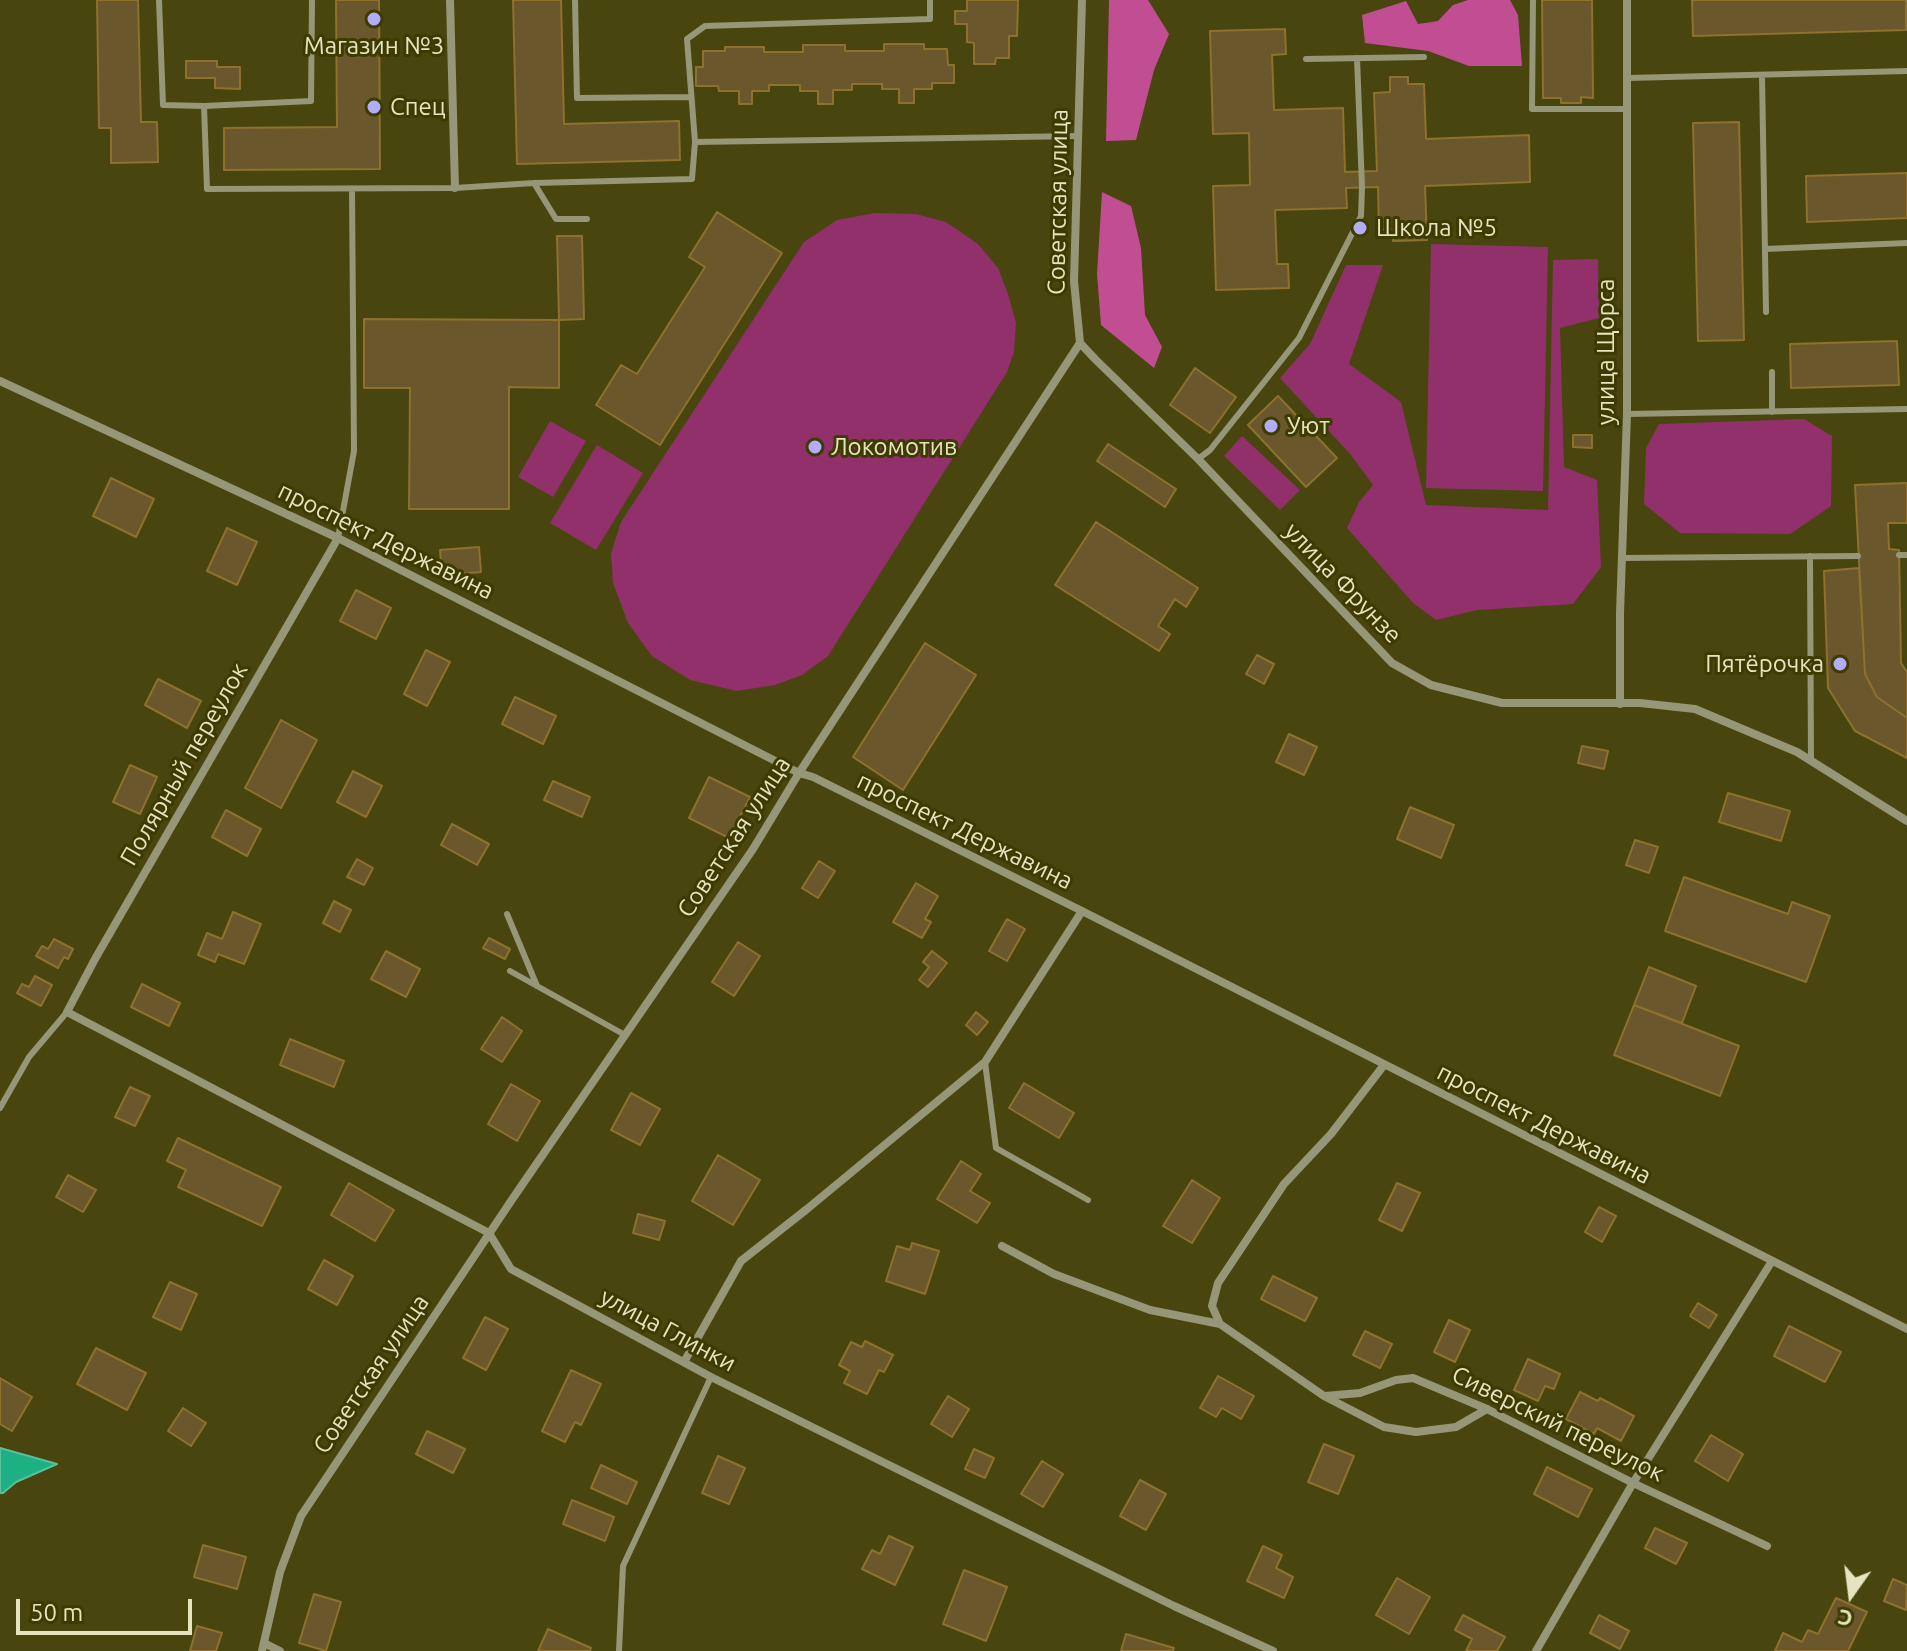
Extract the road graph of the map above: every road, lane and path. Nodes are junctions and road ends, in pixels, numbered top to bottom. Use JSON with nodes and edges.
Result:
{"nodes":[{"id":1,"x":159,"y":0,"type":"edge"},
{"id":2,"x":312,"y":0,"type":"edge"},
{"id":3,"x":450,"y":0,"type":"edge"},
{"id":4,"x":575,"y":0,"type":"edge"},
{"id":5,"x":930,"y":0,"type":"edge"},
{"id":6,"x":1082,"y":0,"type":"edge"},
{"id":7,"x":1533,"y":0,"type":"edge"},
{"id":8,"x":1627,"y":0,"type":"edge"},
{"id":9,"x":1424,"y":57,"type":"dead end"},
{"id":10,"x":1357,"y":58,"type":"junction"},
{"id":11,"x":1306,"y":59,"type":"dead end"},
{"id":12,"x":1907,"y":71,"type":"edge"},
{"id":13,"x":1762,"y":75,"type":"junction"},
{"id":14,"x":1628,"y":78,"type":"junction"},
{"id":15,"x":691,"y":97,"type":"junction"},
{"id":16,"x":204,"y":106,"type":"junction"},
{"id":17,"x":1627,"y":109,"type":"junction"},
{"id":18,"x":1079,"y":136,"type":"junction"},
{"id":19,"x":695,"y":142,"type":"junction"},
{"id":20,"x":534,"y":183,"type":"junction"},
{"id":21,"x":455,"y":188,"type":"junction"},
{"id":22,"x":352,"y":189,"type":"junction"},
{"id":23,"x":587,"y":219,"type":"dead end"},
{"id":24,"x":1907,"y":243,"type":"edge"},
{"id":25,"x":1765,"y":249,"type":"junction"},
{"id":26,"x":1766,"y":312,"type":"dead end"},
{"id":27,"x":1080,"y":343,"type":"junction"},
{"id":28,"x":1772,"y":372,"type":"dead end"},
{"id":29,"x":0,"y":381,"type":"edge"},
{"id":30,"x":1907,"y":409,"type":"edge"},
{"id":31,"x":1772,"y":412,"type":"junction"},
{"id":32,"x":1627,"y":414,"type":"junction"},
{"id":33,"x":1198,"y":459,"type":"junction"},
{"id":34,"x":338,"y":538,"type":"junction"},
{"id":35,"x":1810,"y":556,"type":"junction"},
{"id":36,"x":1858,"y":556,"type":"dead end"},
{"id":37,"x":1622,"y":558,"type":"junction"},
{"id":38,"x":1620,"y":704,"type":"junction"},
{"id":39,"x":1811,"y":761,"type":"junction"},
{"id":40,"x":799,"y":773,"type":"junction"},
{"id":41,"x":1907,"y":821,"type":"edge"},
{"id":42,"x":1082,"y":911,"type":"junction"},
{"id":43,"x":507,"y":914,"type":"dead end"},
{"id":44,"x":510,"y":971,"type":"dead end"},
{"id":45,"x":537,"y":986,"type":"junction"},
{"id":46,"x":67,"y":1012,"type":"junction"},
{"id":47,"x":625,"y":1035,"type":"junction"},
{"id":48,"x":985,"y":1062,"type":"junction"},
{"id":49,"x":1384,"y":1065,"type":"junction"},
{"id":50,"x":0,"y":1108,"type":"edge"},
{"id":51,"x":1088,"y":1200,"type":"dead end"},
{"id":52,"x":489,"y":1233,"type":"junction"},
{"id":53,"x":1002,"y":1246,"type":"dead end"},
{"id":54,"x":1772,"y":1261,"type":"junction"},
{"id":55,"x":1220,"y":1324,"type":"junction"},
{"id":56,"x":1907,"y":1329,"type":"edge"},
{"id":57,"x":684,"y":1362,"type":"junction"},
{"id":58,"x":711,"y":1377,"type":"junction"},
{"id":59,"x":1324,"y":1396,"type":"junction"},
{"id":60,"x":1487,"y":1409,"type":"junction"},
{"id":61,"x":1633,"y":1483,"type":"junction"},
{"id":62,"x":1767,"y":1546,"type":"dead end"},
{"id":63,"x":263,"y":1647,"type":"edge"},
{"id":64,"x":280,"y":1651,"type":"edge"},
{"id":65,"x":619,"y":1651,"type":"edge"},
{"id":66,"x":1273,"y":1651,"type":"edge"},
{"id":67,"x":1536,"y":1651,"type":"edge"}],
"edges":[{"from":1,"to":16,"type":"lane"},
{"from":2,"to":16,"type":"lane"},
{"from":3,"to":21,"type":"street"},
{"from":4,"to":15,"type":"lane"},
{"from":5,"to":15,"type":"lane"},
{"from":6,"to":18,"type":"street","name":"Советская улица"},
{"from":7,"to":17,"type":"lane"},
{"from":8,"to":14,"type":"street","name":"улица Щорса"},
{"from":9,"to":10,"type":"lane"},
{"from":10,"to":11,"type":"lane"},
{"from":10,"to":33,"type":"lane"},
{"from":12,"to":13,"type":"lane"},
{"from":13,"to":14,"type":"lane"},
{"from":13,"to":25,"type":"lane"},
{"from":14,"to":17,"type":"street","name":"улица Щорса"},
{"from":15,"to":19,"type":"lane"},
{"from":16,"to":22,"type":"lane"},
{"from":17,"to":32,"type":"street","name":"улица Щорса"},
{"from":18,"to":19,"type":"lane"},
{"from":18,"to":27,"type":"street","name":"Советская улица"},
{"from":19,"to":20,"type":"lane"},
{"from":20,"to":21,"type":"lane"},
{"from":20,"to":23,"type":"lane"},
{"from":21,"to":22,"type":"lane"},
{"from":22,"to":34,"type":"lane"},
{"from":24,"to":25,"type":"lane"},
{"from":25,"to":26,"type":"lane"},
{"from":27,"to":33,"type":"street","name":"улица Фрунзе"},
{"from":27,"to":40,"type":"street","name":"Советская улица"},
{"from":28,"to":31,"type":"lane"},
{"from":29,"to":34,"type":"street","name":"проспект Державина"},
{"from":30,"to":31,"type":"lane"},
{"from":31,"to":32,"type":"lane"},
{"from":32,"to":37,"type":"street","name":"улица Щорса"},
{"from":33,"to":38,"type":"street","name":"улица Фрунзе"},
{"from":34,"to":40,"type":"street","name":"проспект Державина"},
{"from":34,"to":46,"type":"street","name":"Полярный переулок"},
{"from":35,"to":36,"type":"lane"},
{"from":35,"to":37,"type":"lane"},
{"from":35,"to":39,"type":"lane"},
{"from":37,"to":38,"type":"street","name":"улица Щорса"},
{"from":38,"to":39,"type":"street","name":"улица Фрунзе"},
{"from":39,"to":41,"type":"street","name":"улица Фрунзе"},
{"from":40,"to":42,"type":"street","name":"проспект Державина"},
{"from":40,"to":47,"type":"street","name":"Советская улица"},
{"from":42,"to":48,"type":"street"},
{"from":42,"to":49,"type":"street","name":"проспект Державина"},
{"from":43,"to":45,"type":"lane"},
{"from":44,"to":45,"type":"lane"},
{"from":45,"to":47,"type":"lane"},
{"from":46,"to":50,"type":"lane"},
{"from":46,"to":52,"type":"street"},
{"from":47,"to":52,"type":"street","name":"Советская улица"},
{"from":48,"to":51,"type":"lane"},
{"from":48,"to":57,"type":"street"},
{"from":49,"to":54,"type":"street","name":"проспект Державина"},
{"from":49,"to":55,"type":"street"},
{"from":52,"to":57,"type":"street","name":"улица Глинки"},
{"from":52,"to":63,"type":"street","name":"Советская улица"},
{"from":53,"to":55,"type":"street"},
{"from":54,"to":56,"type":"street","name":"проспект Державина"},
{"from":54,"to":61,"type":"street"},
{"from":55,"to":59,"type":"street"},
{"from":57,"to":58,"type":"street","name":"улица Глинки"},
{"from":58,"to":65,"type":"lane"},
{"from":58,"to":66,"type":"street","name":"улица Глинки"},
{"from":59,"to":60,"type":"street","name":"Сиверский переулок"},
{"from":59,"to":60,"type":"street"},
{"from":60,"to":61,"type":"street","name":"Сиверский переулок"},
{"from":61,"to":62,"type":"street","name":"Сиверский переулок"},
{"from":61,"to":67,"type":"street"},
{"from":63,"to":64,"type":"street"}]}
